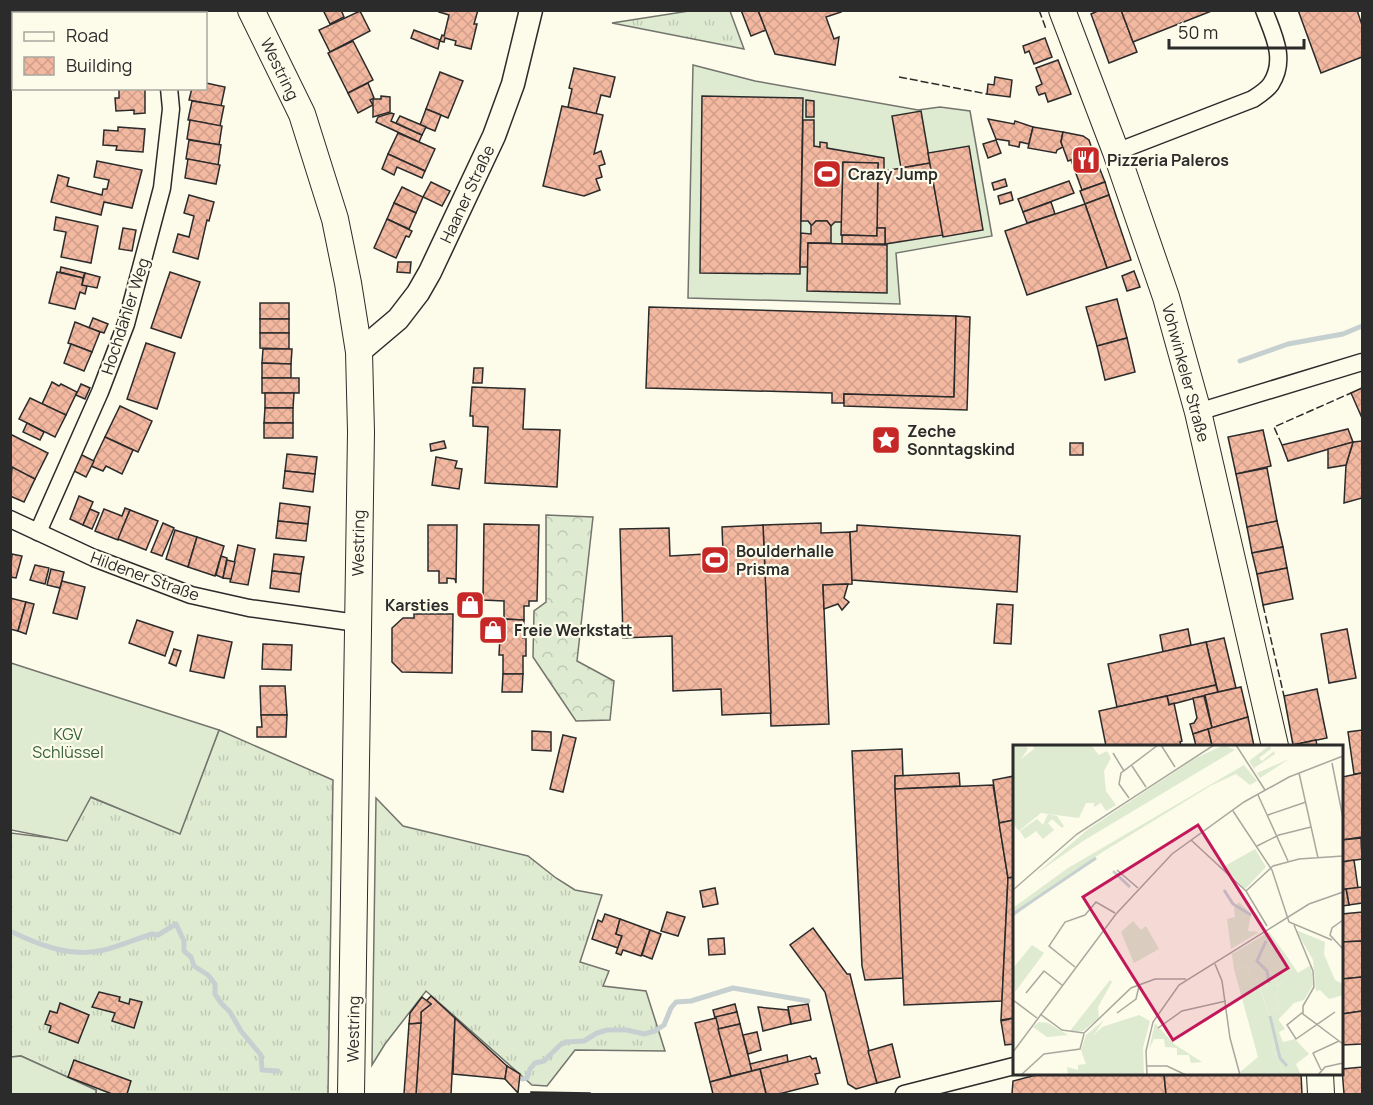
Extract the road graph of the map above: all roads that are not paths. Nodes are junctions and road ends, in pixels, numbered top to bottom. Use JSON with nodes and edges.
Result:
{"nodes":[{"id":1,"x":251,"y":10,"type":"edge"},
{"id":2,"x":531,"y":10,"type":"edge"},
{"id":3,"x":1062,"y":10,"type":"edge"},
{"id":4,"x":1264,"y":10,"type":"edge"},
{"id":5,"x":169,"y":90,"type":"edge"},
{"id":6,"x":1116,"y":152,"type":"junction"},
{"id":7,"x":359,"y":352,"type":"junction"},
{"id":8,"x":1362,"y":362,"type":"edge"},
{"id":9,"x":1198,"y":412,"type":"junction"},
{"id":10,"x":10,"y":519,"type":"edge"},
{"id":11,"x":39,"y":532,"type":"junction"},
{"id":12,"x":357,"y":623,"type":"junction"},
{"id":13,"x":1275,"y":745,"type":"edge"},
{"id":14,"x":1013,"y":1066,"type":"edge"},
{"id":15,"x":1320,"y":1075,"type":"edge"},
{"id":16,"x":351,"y":1095,"type":"edge"},
{"id":17,"x":904,"y":1095,"type":"edge"},
{"id":18,"x":1321,"y":1095,"type":"edge"}],
"edges":[{"from":1,"to":7,"type":"main road","name":"Westring"},
{"from":2,"to":7,"type":"main road","name":"Haaner Straße"},
{"from":3,"to":6,"type":"main road","name":"Vohwinkeler Straße"},
{"from":4,"to":6,"type":"street"},
{"from":5,"to":11,"type":"street","name":"Hochdahler Weg"},
{"from":6,"to":9,"type":"main road","name":"Vohwinkeler Straße"},
{"from":7,"to":12,"type":"main road","name":"Westring"},
{"from":8,"to":9,"type":"street"},
{"from":9,"to":13,"type":"main road","name":"Vohwinkeler Straße"},
{"from":10,"to":11,"type":"street","name":"Hildener Straße"},
{"from":11,"to":12,"type":"street","name":"Hildener Straße"},
{"from":12,"to":16,"type":"main road","name":"Westring"},
{"from":14,"to":17,"type":"street"},
{"from":15,"to":18,"type":"main road"}]}
